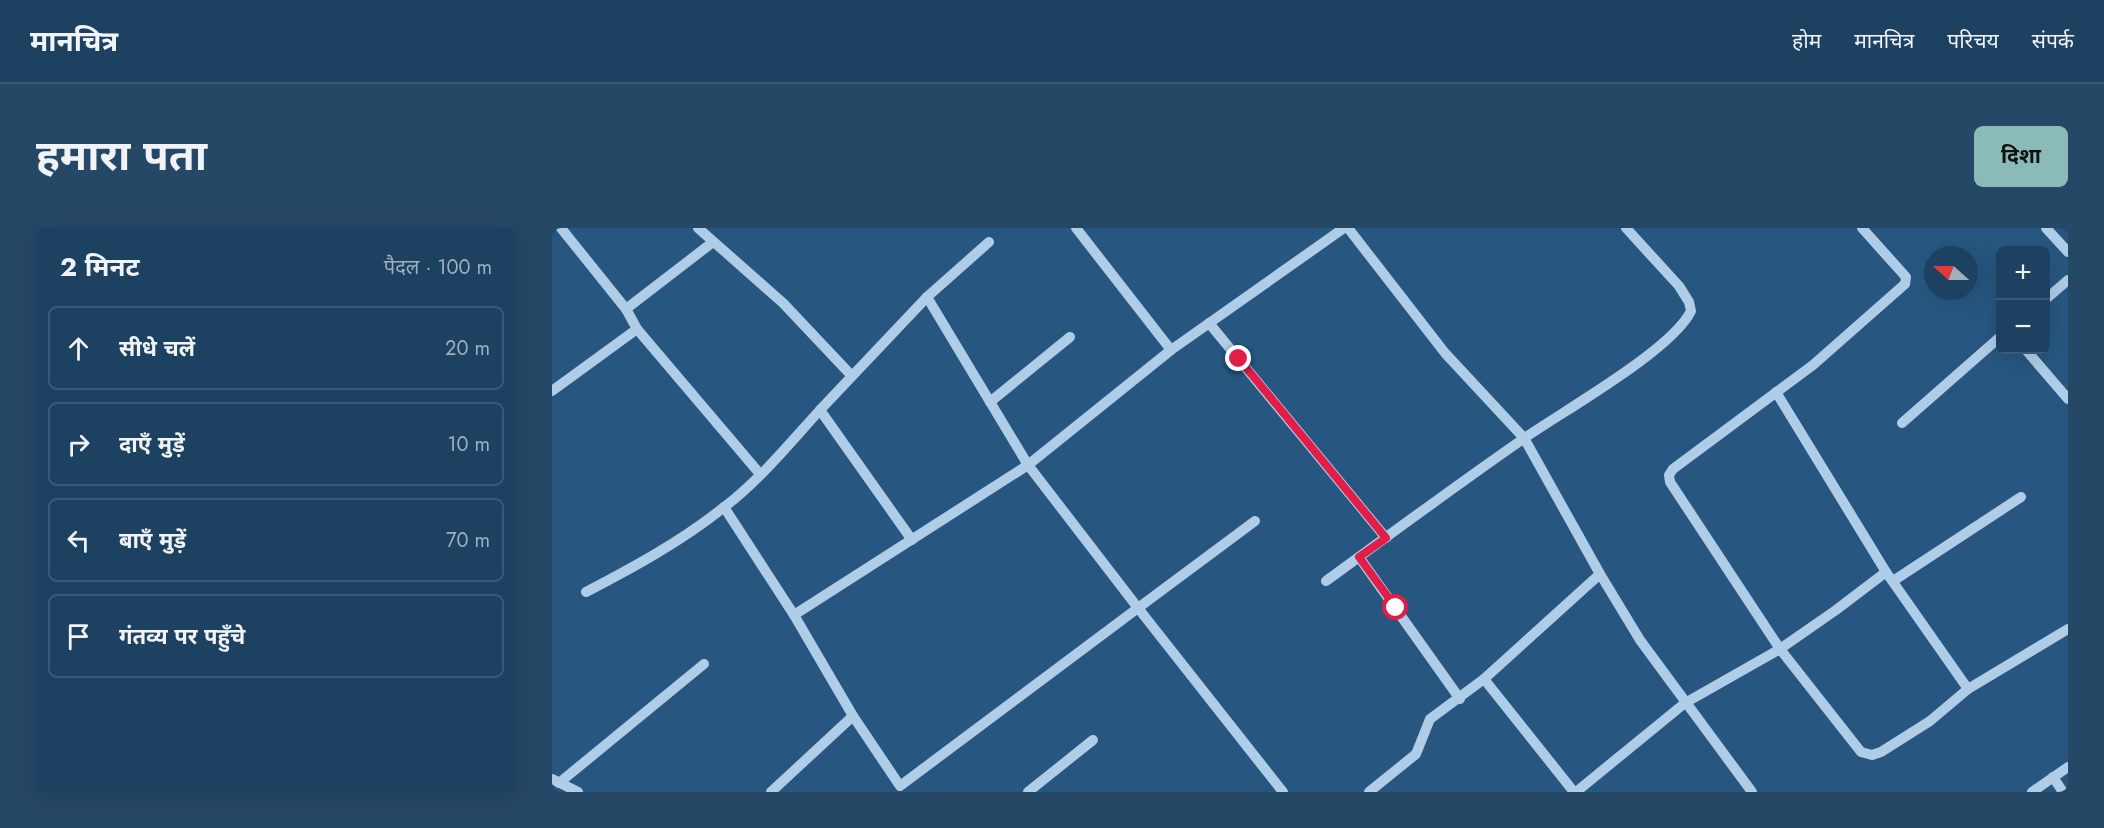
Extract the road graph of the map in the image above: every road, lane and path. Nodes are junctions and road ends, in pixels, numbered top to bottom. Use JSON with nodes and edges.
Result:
{"nodes":[{"id":1,"x":561,"y":228,"type":"edge"},
{"id":2,"x":698,"y":228,"type":"edge"},
{"id":3,"x":1076,"y":228,"type":"edge"},
{"id":4,"x":1346,"y":228,"type":"edge"},
{"id":5,"x":1626,"y":228,"type":"edge"},
{"id":6,"x":1862,"y":228,"type":"edge"},
{"id":7,"x":2046,"y":228,"type":"edge"},
{"id":8,"x":713,"y":242,"type":"junction"},
{"id":9,"x":989,"y":242,"type":"dead end"},
{"id":10,"x":2068,"y":252,"type":"edge"},
{"id":11,"x":2068,"y":280,"type":"edge"},
{"id":12,"x":2050,"y":296,"type":"edge"},
{"id":13,"x":927,"y":297,"type":"junction"},
{"id":14,"x":626,"y":309,"type":"junction"},
{"id":15,"x":1209,"y":323,"type":"junction"},
{"id":16,"x":637,"y":329,"type":"junction"},
{"id":17,"x":1070,"y":337,"type":"dead end"},
{"id":18,"x":1996,"y":341,"type":"edge"},
{"id":19,"x":1171,"y":350,"type":"junction"},
{"id":20,"x":2029,"y":354,"type":"edge"},
{"id":21,"x":851,"y":375,"type":"junction"},
{"id":22,"x":552,"y":391,"type":"edge"},
{"id":23,"x":1776,"y":392,"type":"junction"},
{"id":24,"x":2068,"y":399,"type":"edge"},
{"id":25,"x":990,"y":402,"type":"junction"},
{"id":26,"x":820,"y":410,"type":"junction"},
{"id":27,"x":1902,"y":423,"type":"dead end"},
{"id":28,"x":1524,"y":438,"type":"junction"},
{"id":29,"x":1028,"y":465,"type":"junction"},
{"id":30,"x":760,"y":474,"type":"junction"},
{"id":31,"x":2021,"y":497,"type":"dead end"},
{"id":32,"x":724,"y":507,"type":"junction"},
{"id":33,"x":1255,"y":521,"type":"dead end"},
{"id":34,"x":1386,"y":538,"type":"junction"},
{"id":35,"x":912,"y":540,"type":"junction"},
{"id":36,"x":1359,"y":557,"type":"junction"},
{"id":37,"x":1886,"y":572,"type":"junction"},
{"id":38,"x":1600,"y":574,"type":"junction"},
{"id":39,"x":1326,"y":581,"type":"dead end"},
{"id":40,"x":1893,"y":581,"type":"junction"},
{"id":41,"x":586,"y":592,"type":"dead end"},
{"id":42,"x":1138,"y":608,"type":"junction"},
{"id":43,"x":794,"y":615,"type":"junction"},
{"id":44,"x":2068,"y":629,"type":"edge"},
{"id":45,"x":1780,"y":649,"type":"junction"},
{"id":46,"x":704,"y":664,"type":"dead end"},
{"id":47,"x":1484,"y":679,"type":"junction"},
{"id":48,"x":1968,"y":689,"type":"junction"},
{"id":49,"x":1460,"y":699,"type":"junction"},
{"id":50,"x":1685,"y":704,"type":"junction"},
{"id":51,"x":853,"y":716,"type":"junction"},
{"id":52,"x":1093,"y":740,"type":"dead end"},
{"id":53,"x":2068,"y":766,"type":"edge"},
{"id":54,"x":2053,"y":777,"type":"junction"},
{"id":55,"x":555,"y":781,"type":"edge"},
{"id":56,"x":902,"y":789,"type":"edge"},
{"id":57,"x":578,"y":792,"type":"edge"},
{"id":58,"x":771,"y":792,"type":"edge"},
{"id":59,"x":1028,"y":792,"type":"edge"},
{"id":60,"x":1283,"y":792,"type":"edge"},
{"id":61,"x":1369,"y":792,"type":"edge"},
{"id":62,"x":1575,"y":792,"type":"edge"},
{"id":63,"x":1752,"y":792,"type":"edge"},
{"id":64,"x":2032,"y":792,"type":"edge"},
{"id":65,"x":2063,"y":792,"type":"edge"}],
"edges":[{"from":1,"to":14,"type":"street"},
{"from":2,"to":8,"type":"street"},
{"from":3,"to":19,"type":"street"},
{"from":4,"to":15,"type":"street"},
{"from":4,"to":28,"type":"street"},
{"from":5,"to":28,"type":"street"},
{"from":6,"to":23,"type":"street"},
{"from":7,"to":10,"type":"street"},
{"from":8,"to":14,"type":"street"},
{"from":8,"to":21,"type":"street"},
{"from":9,"to":13,"type":"street"},
{"from":11,"to":12,"type":"street"},
{"from":13,"to":21,"type":"street"},
{"from":13,"to":25,"type":"street"},
{"from":14,"to":16,"type":"street"},
{"from":15,"to":19,"type":"street"},
{"from":15,"to":34,"type":"street"},
{"from":16,"to":22,"type":"street"},
{"from":16,"to":30,"type":"street"},
{"from":17,"to":25,"type":"street"},
{"from":18,"to":27,"type":"street"},
{"from":19,"to":29,"type":"street"},
{"from":20,"to":24,"type":"street"},
{"from":21,"to":26,"type":"street"},
{"from":23,"to":37,"type":"street"},
{"from":23,"to":45,"type":"street"},
{"from":25,"to":29,"type":"street"},
{"from":26,"to":30,"type":"street"},
{"from":26,"to":35,"type":"street"},
{"from":28,"to":34,"type":"street"},
{"from":28,"to":38,"type":"street"},
{"from":29,"to":35,"type":"street"},
{"from":29,"to":42,"type":"street"},
{"from":30,"to":32,"type":"street"},
{"from":31,"to":40,"type":"street"},
{"from":32,"to":41,"type":"street"},
{"from":32,"to":43,"type":"street"},
{"from":33,"to":42,"type":"street"},
{"from":34,"to":36,"type":"street"},
{"from":35,"to":43,"type":"street"},
{"from":36,"to":39,"type":"street"},
{"from":36,"to":49,"type":"street"},
{"from":37,"to":40,"type":"street"},
{"from":37,"to":45,"type":"street"},
{"from":38,"to":47,"type":"street"},
{"from":38,"to":50,"type":"street"},
{"from":40,"to":48,"type":"street"},
{"from":42,"to":56,"type":"street"},
{"from":42,"to":60,"type":"street"},
{"from":43,"to":51,"type":"street"},
{"from":44,"to":48,"type":"street"},
{"from":45,"to":48,"type":"street"},
{"from":45,"to":50,"type":"street"},
{"from":46,"to":55,"type":"street"},
{"from":47,"to":49,"type":"street"},
{"from":47,"to":62,"type":"street"},
{"from":49,"to":61,"type":"street"},
{"from":50,"to":62,"type":"street"},
{"from":50,"to":63,"type":"street"},
{"from":51,"to":56,"type":"street"},
{"from":51,"to":58,"type":"street"},
{"from":52,"to":59,"type":"street"},
{"from":53,"to":54,"type":"street"},
{"from":54,"to":64,"type":"street"},
{"from":54,"to":65,"type":"street"},
{"from":55,"to":57,"type":"street"}]}
